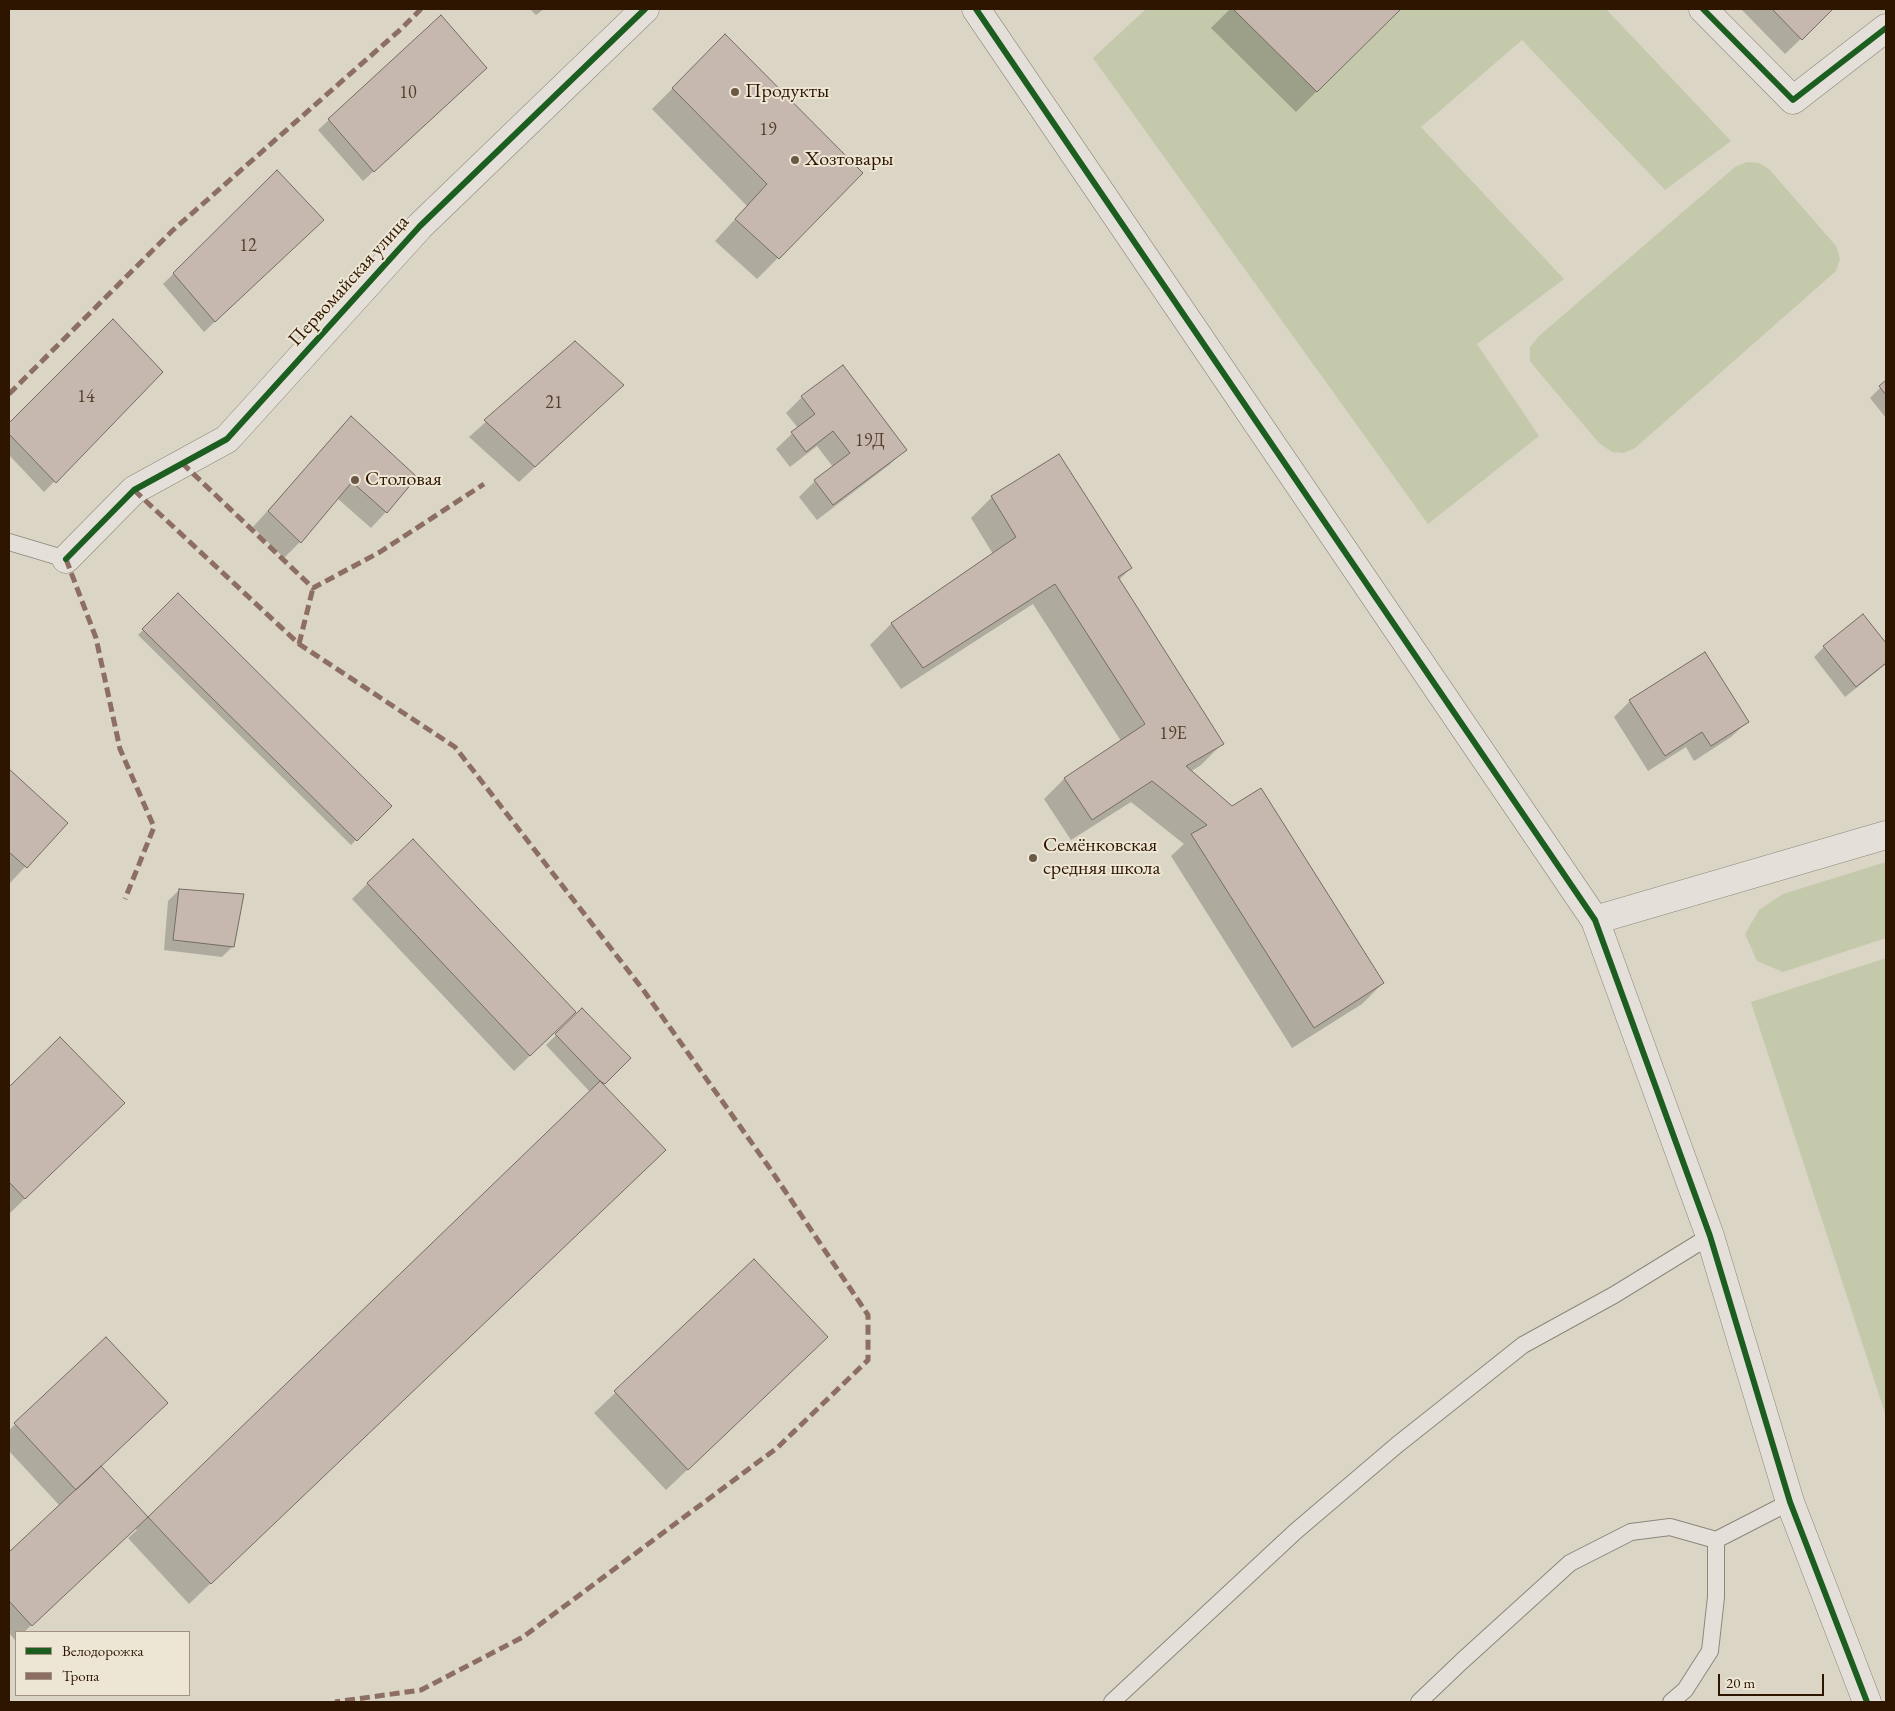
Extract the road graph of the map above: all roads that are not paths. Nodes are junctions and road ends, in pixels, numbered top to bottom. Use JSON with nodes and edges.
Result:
{"nodes":[{"id":1,"x":645,"y":9,"type":"edge"},
{"id":2,"x":976,"y":9,"type":"edge"},
{"id":3,"x":1704,"y":9,"type":"edge"},
{"id":4,"x":1886,"y":28,"type":"edge"},
{"id":5,"x":9,"y":542,"type":"edge"},
{"id":6,"x":66,"y":559,"type":"joint"},
{"id":7,"x":1886,"y":835,"type":"edge"},
{"id":8,"x":1595,"y":920,"type":"junction"},
{"id":9,"x":1710,"y":1236,"type":"junction"},
{"id":10,"x":1790,"y":1502,"type":"junction"},
{"id":11,"x":1716,"y":1540,"type":"junction"},
{"id":12,"x":1112,"y":1702,"type":"edge"},
{"id":13,"x":1419,"y":1702,"type":"edge"},
{"id":14,"x":1671,"y":1702,"type":"edge"},
{"id":15,"x":1867,"y":1702,"type":"edge"}],
"edges":[{"from":1,"to":6,"type":"street","name":"Первомайская улица"},
{"from":2,"to":8,"type":"street"},
{"from":3,"to":4,"type":"street"},
{"from":5,"to":6,"type":"lane"},
{"from":7,"to":8,"type":"street"},
{"from":8,"to":9,"type":"street"},
{"from":9,"to":10,"type":"street"},
{"from":9,"to":12,"type":"lane"},
{"from":10,"to":11,"type":"lane"},
{"from":10,"to":15,"type":"street"},
{"from":11,"to":13,"type":"lane"},
{"from":11,"to":14,"type":"lane"}]}
